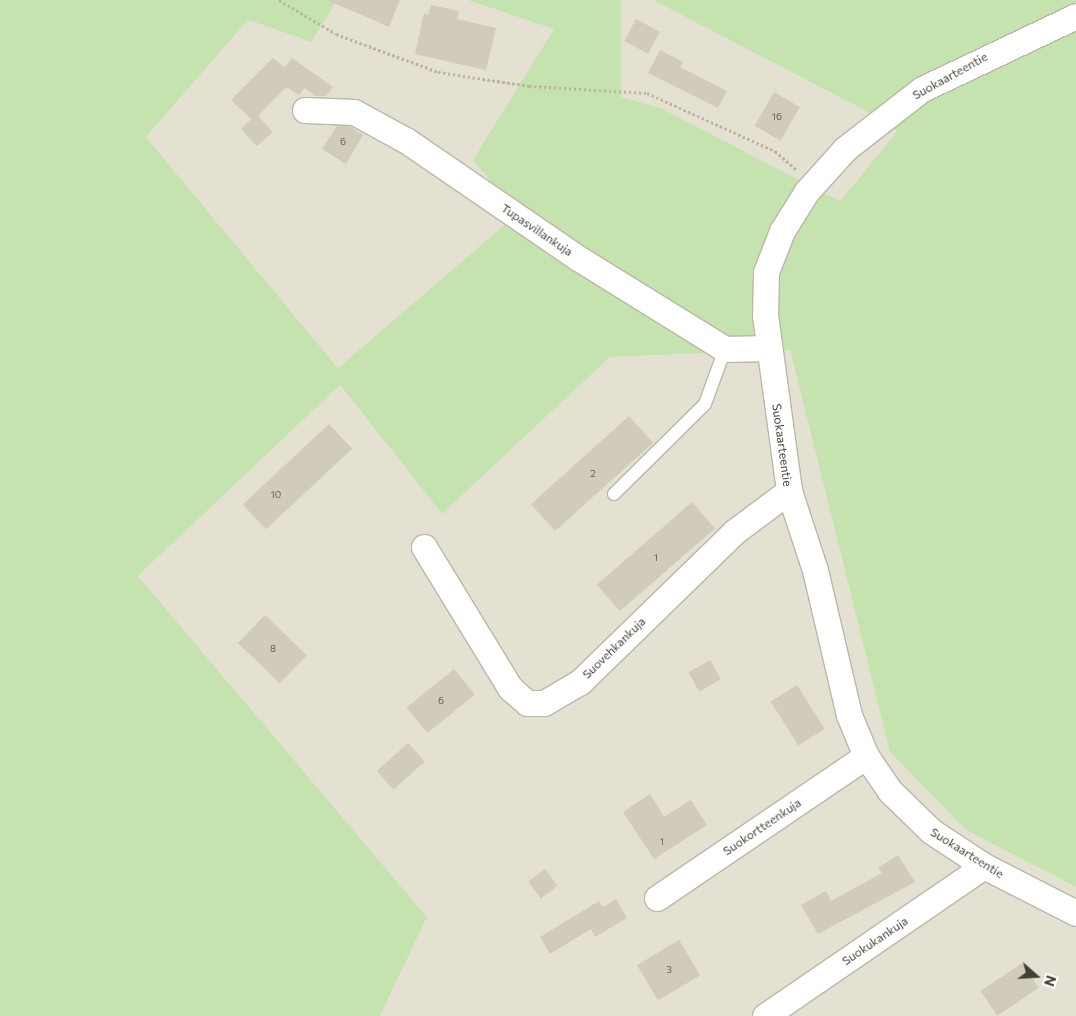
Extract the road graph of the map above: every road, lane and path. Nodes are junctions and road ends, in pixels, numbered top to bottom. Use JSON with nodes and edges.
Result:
{"nodes":[{"id":1,"x":279,"y":0,"type":"edge"},
{"id":2,"x":1076,"y":16,"type":"edge"},
{"id":3,"x":305,"y":110,"type":"dead end"},
{"id":4,"x":813,"y":184,"type":"junction"},
{"id":5,"x":768,"y":348,"type":"junction"},
{"id":6,"x":725,"y":349,"type":"junction"},
{"id":7,"x":789,"y":492,"type":"junction"},
{"id":8,"x":614,"y":494,"type":"dead end"},
{"id":9,"x":424,"y":547,"type":"dead end"},
{"id":10,"x":866,"y":756,"type":"junction"},
{"id":11,"x":984,"y":866,"type":"junction"},
{"id":12,"x":657,"y":898,"type":"dead end"},
{"id":13,"x":1076,"y":913,"type":"edge"},
{"id":14,"x":765,"y":1016,"type":"edge"}],
"edges":[{"from":1,"to":4,"type":"path"},
{"from":2,"to":4,"type":"street","name":"Suokaarteentie"},
{"from":3,"to":6,"type":"street","name":"Tupasvillankuja"},
{"from":4,"to":5,"type":"street","name":"Suokaarteentie"},
{"from":5,"to":6,"type":"street"},
{"from":5,"to":7,"type":"street","name":"Suokaarteentie"},
{"from":6,"to":8,"type":"lane"},
{"from":7,"to":9,"type":"street","name":"Suovehkankuja"},
{"from":7,"to":10,"type":"street","name":"Suokaarteentie"},
{"from":10,"to":11,"type":"street","name":"Suokaarteentie"},
{"from":10,"to":12,"type":"street","name":"Suokortteenkuja"},
{"from":11,"to":13,"type":"street","name":"Suokaarteentie"},
{"from":11,"to":14,"type":"street","name":"Suokukankuja"}]}
